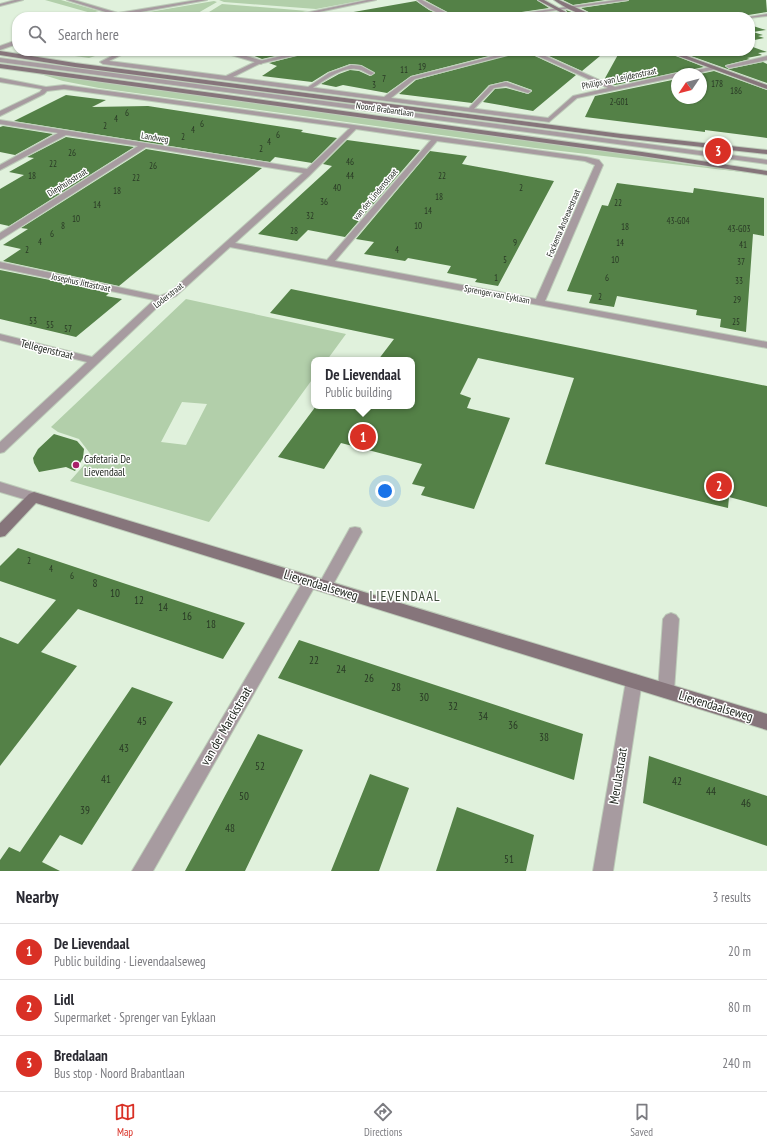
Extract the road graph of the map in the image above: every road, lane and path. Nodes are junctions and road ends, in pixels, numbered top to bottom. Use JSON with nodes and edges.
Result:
{"nodes":[{"id":1,"x":20,"y":0,"type":"edge"},
{"id":2,"x":69,"y":0,"type":"edge"},
{"id":3,"x":205,"y":0,"type":"edge"},
{"id":4,"x":374,"y":0,"type":"edge"},
{"id":5,"x":419,"y":0,"type":"edge"},
{"id":6,"x":540,"y":0,"type":"edge"},
{"id":7,"x":556,"y":0,"type":"edge"},
{"id":8,"x":626,"y":0,"type":"edge"},
{"id":9,"x":1,"y":4,"type":"edge"},
{"id":10,"x":569,"y":7,"type":"junction"},
{"id":11,"x":556,"y":9,"type":"junction"},
{"id":12,"x":106,"y":12,"type":"edge"},
{"id":13,"x":140,"y":12,"type":"edge"},
{"id":14,"x":313,"y":12,"type":"edge"},
{"id":15,"x":442,"y":12,"type":"edge"},
{"id":16,"x":534,"y":12,"type":"edge"},
{"id":17,"x":563,"y":12,"type":"edge"},
{"id":18,"x":582,"y":12,"type":"edge"},
{"id":19,"x":767,"y":15,"type":"edge"},
{"id":20,"x":755,"y":16,"type":"edge"},
{"id":21,"x":12,"y":44,"type":"edge"},
{"id":22,"x":0,"y":48,"type":"edge"},
{"id":23,"x":0,"y":53,"type":"edge"},
{"id":24,"x":12,"y":55,"type":"edge"},
{"id":25,"x":19,"y":56,"type":"edge"},
{"id":26,"x":116,"y":56,"type":"edge"},
{"id":27,"x":240,"y":56,"type":"edge"},
{"id":28,"x":288,"y":56,"type":"edge"},
{"id":29,"x":500,"y":56,"type":"edge"},
{"id":30,"x":541,"y":56,"type":"edge"},
{"id":31,"x":682,"y":56,"type":"edge"},
{"id":32,"x":767,"y":58,"type":"edge"},
{"id":33,"x":0,"y":60,"type":"edge"},
{"id":34,"x":261,"y":62,"type":"junction"},
{"id":35,"x":727,"y":65,"type":"joint"},
{"id":36,"x":0,"y":66,"type":"edge"},
{"id":37,"x":714,"y":68,"type":"junction"},
{"id":38,"x":707,"y":69,"type":"edge"},
{"id":39,"x":740,"y":70,"type":"dead end"},
{"id":40,"x":371,"y":73,"type":"dead end"},
{"id":41,"x":671,"y":76,"type":"edge"},
{"id":42,"x":225,"y":79,"type":"junction"},
{"id":43,"x":0,"y":80,"type":"edge"},
{"id":44,"x":767,"y":87,"type":"edge"},
{"id":45,"x":613,"y":88,"type":"junction"},
{"id":46,"x":45,"y":89,"type":"junction"},
{"id":47,"x":308,"y":89,"type":"junction"},
{"id":48,"x":528,"y":91,"type":"dead end"},
{"id":49,"x":385,"y":99,"type":"junction"},
{"id":50,"x":470,"y":110,"type":"junction"},
{"id":51,"x":0,"y":114,"type":"edge"},
{"id":52,"x":549,"y":120,"type":"joint"},
{"id":53,"x":0,"y":122,"type":"edge"},
{"id":54,"x":355,"y":127,"type":"junction"},
{"id":55,"x":66,"y":132,"type":"junction"},
{"id":56,"x":436,"y":138,"type":"junction"},
{"id":57,"x":145,"y":145,"type":"junction"},
{"id":58,"x":767,"y":152,"type":"edge"},
{"id":59,"x":586,"y":159,"type":"joint"},
{"id":60,"x":767,"y":162,"type":"edge"},
{"id":61,"x":0,"y":168,"type":"edge"},
{"id":62,"x":306,"y":172,"type":"junction"},
{"id":63,"x":767,"y":172,"type":"edge"},
{"id":64,"x":0,"y":236,"type":"edge"},
{"id":65,"x":227,"y":244,"type":"junction"},
{"id":66,"x":329,"y":263,"type":"junction"},
{"id":67,"x":0,"y":264,"type":"edge"},
{"id":68,"x":161,"y":299,"type":"junction"},
{"id":69,"x":540,"y":302,"type":"junction"},
{"id":70,"x":0,"y":337,"type":"edge"},
{"id":71,"x":767,"y":345,"type":"edge"},
{"id":72,"x":94,"y":361,"type":"junction"},
{"id":73,"x":0,"y":449,"type":"edge"},
{"id":74,"x":0,"y":486,"type":"edge"},
{"id":75,"x":34,"y":497,"type":"junction"},
{"id":76,"x":0,"y":532,"type":"edge"},
{"id":77,"x":355,"y":532,"type":"dead end"},
{"id":78,"x":317,"y":584,"type":"junction"},
{"id":79,"x":671,"y":619,"type":"dead end"},
{"id":80,"x":634,"y":681,"type":"junction"},
{"id":81,"x":666,"y":691,"type":"junction"},
{"id":82,"x":767,"y":722,"type":"edge"},
{"id":83,"x":142,"y":871,"type":"edge"},
{"id":84,"x":603,"y":871,"type":"edge"}],
"edges":[{"from":1,"to":9,"type":"street"},
{"from":2,"to":12,"type":"street"},
{"from":3,"to":13,"type":"street"},
{"from":4,"to":14,"type":"street"},
{"from":5,"to":15,"type":"street"},
{"from":6,"to":11,"type":"main road"},
{"from":7,"to":10,"type":"main road"},
{"from":8,"to":10,"type":"street"},
{"from":10,"to":11,"type":"street"},
{"from":10,"to":18,"type":"main road"},
{"from":11,"to":16,"type":"street"},
{"from":11,"to":17,"type":"main road"},
{"from":19,"to":20,"type":"street"},
{"from":21,"to":22,"type":"street"},
{"from":23,"to":24,"type":"main road","name":"Noord Brabantlaan"},
{"from":25,"to":58,"type":"main road","name":"Noord Brabantlaan"},
{"from":26,"to":42,"type":"street","name":"Noord Brabantlaan"},
{"from":27,"to":34,"type":"street"},
{"from":28,"to":34,"type":"street"},
{"from":29,"to":49,"type":"street"},
{"from":30,"to":45,"type":"street"},
{"from":31,"to":37,"type":"main road"},
{"from":32,"to":35,"type":"street"},
{"from":33,"to":60,"type":"street","name":"Noord Brabantlaan"},
{"from":34,"to":42,"type":"street"},
{"from":35,"to":39,"type":"main road"},
{"from":36,"to":63,"type":"main road","name":"Noord Brabantlaan"},
{"from":37,"to":38,"type":"street"},
{"from":37,"to":44,"type":"main road"},
{"from":40,"to":47,"type":"street"},
{"from":41,"to":45,"type":"street","name":"Philips van Leijdenstraat"},
{"from":42,"to":47,"type":"street","name":"Noord Brabantlaan"},
{"from":43,"to":46,"type":"street","name":"Noord Brabantlaan"},
{"from":45,"to":52,"type":"street","name":"Philips van Leijdenstraat"},
{"from":46,"to":51,"type":"street"},
{"from":46,"to":54,"type":"street","name":"Noord Brabantlaan"},
{"from":47,"to":49,"type":"street","name":"Noord Brabantlaan"},
{"from":48,"to":50,"type":"street"},
{"from":49,"to":50,"type":"street","name":"Noord Brabantlaan"},
{"from":50,"to":52,"type":"street","name":"Noord Brabantlaan"},
{"from":53,"to":55,"type":"street","name":"Landweg"},
{"from":54,"to":56,"type":"street","name":"Noord Brabantlaan"},
{"from":54,"to":62,"type":"street","name":"Loderstraat"},
{"from":55,"to":57,"type":"street","name":"Landweg"},
{"from":55,"to":61,"type":"street"},
{"from":56,"to":59,"type":"street","name":"Noord Brabantlaan"},
{"from":56,"to":66,"type":"street","name":"van der Lindenstraat"},
{"from":57,"to":62,"type":"street","name":"Landweg"},
{"from":57,"to":64,"type":"street","name":"Diephuisstraat"},
{"from":59,"to":69,"type":"street","name":"Fockema Andreaestraat"},
{"from":62,"to":65,"type":"street","name":"Loderstraat"},
{"from":65,"to":66,"type":"street","name":"Sprenger van Eyklaan"},
{"from":65,"to":68,"type":"street","name":"Loderstraat"},
{"from":66,"to":69,"type":"street","name":"Sprenger van Eyklaan"},
{"from":67,"to":68,"type":"street","name":"Josephus Jittastraat"},
{"from":68,"to":72,"type":"street","name":"Loderstraat"},
{"from":69,"to":71,"type":"street","name":"Sprenger van Eyklaan"},
{"from":70,"to":72,"type":"street","name":"Tellegenstraat"},
{"from":72,"to":73,"type":"street","name":"Loderstraat"},
{"from":74,"to":75,"type":"street","name":"Lievendaalseweg"},
{"from":75,"to":76,"type":"main road"},
{"from":75,"to":78,"type":"main road","name":"Lievendaalseweg"},
{"from":77,"to":78,"type":"street","name":"van der Marckstraat"},
{"from":78,"to":80,"type":"main road","name":"Lievendaalseweg"},
{"from":78,"to":83,"type":"street","name":"van der Marckstraat"},
{"from":79,"to":81,"type":"street","name":"Lievendaalseweg"},
{"from":80,"to":81,"type":"main road","name":"Lievendaalseweg"},
{"from":80,"to":84,"type":"street","name":"Merulastraat"},
{"from":81,"to":82,"type":"main road","name":"Lievendaalseweg"}]}
